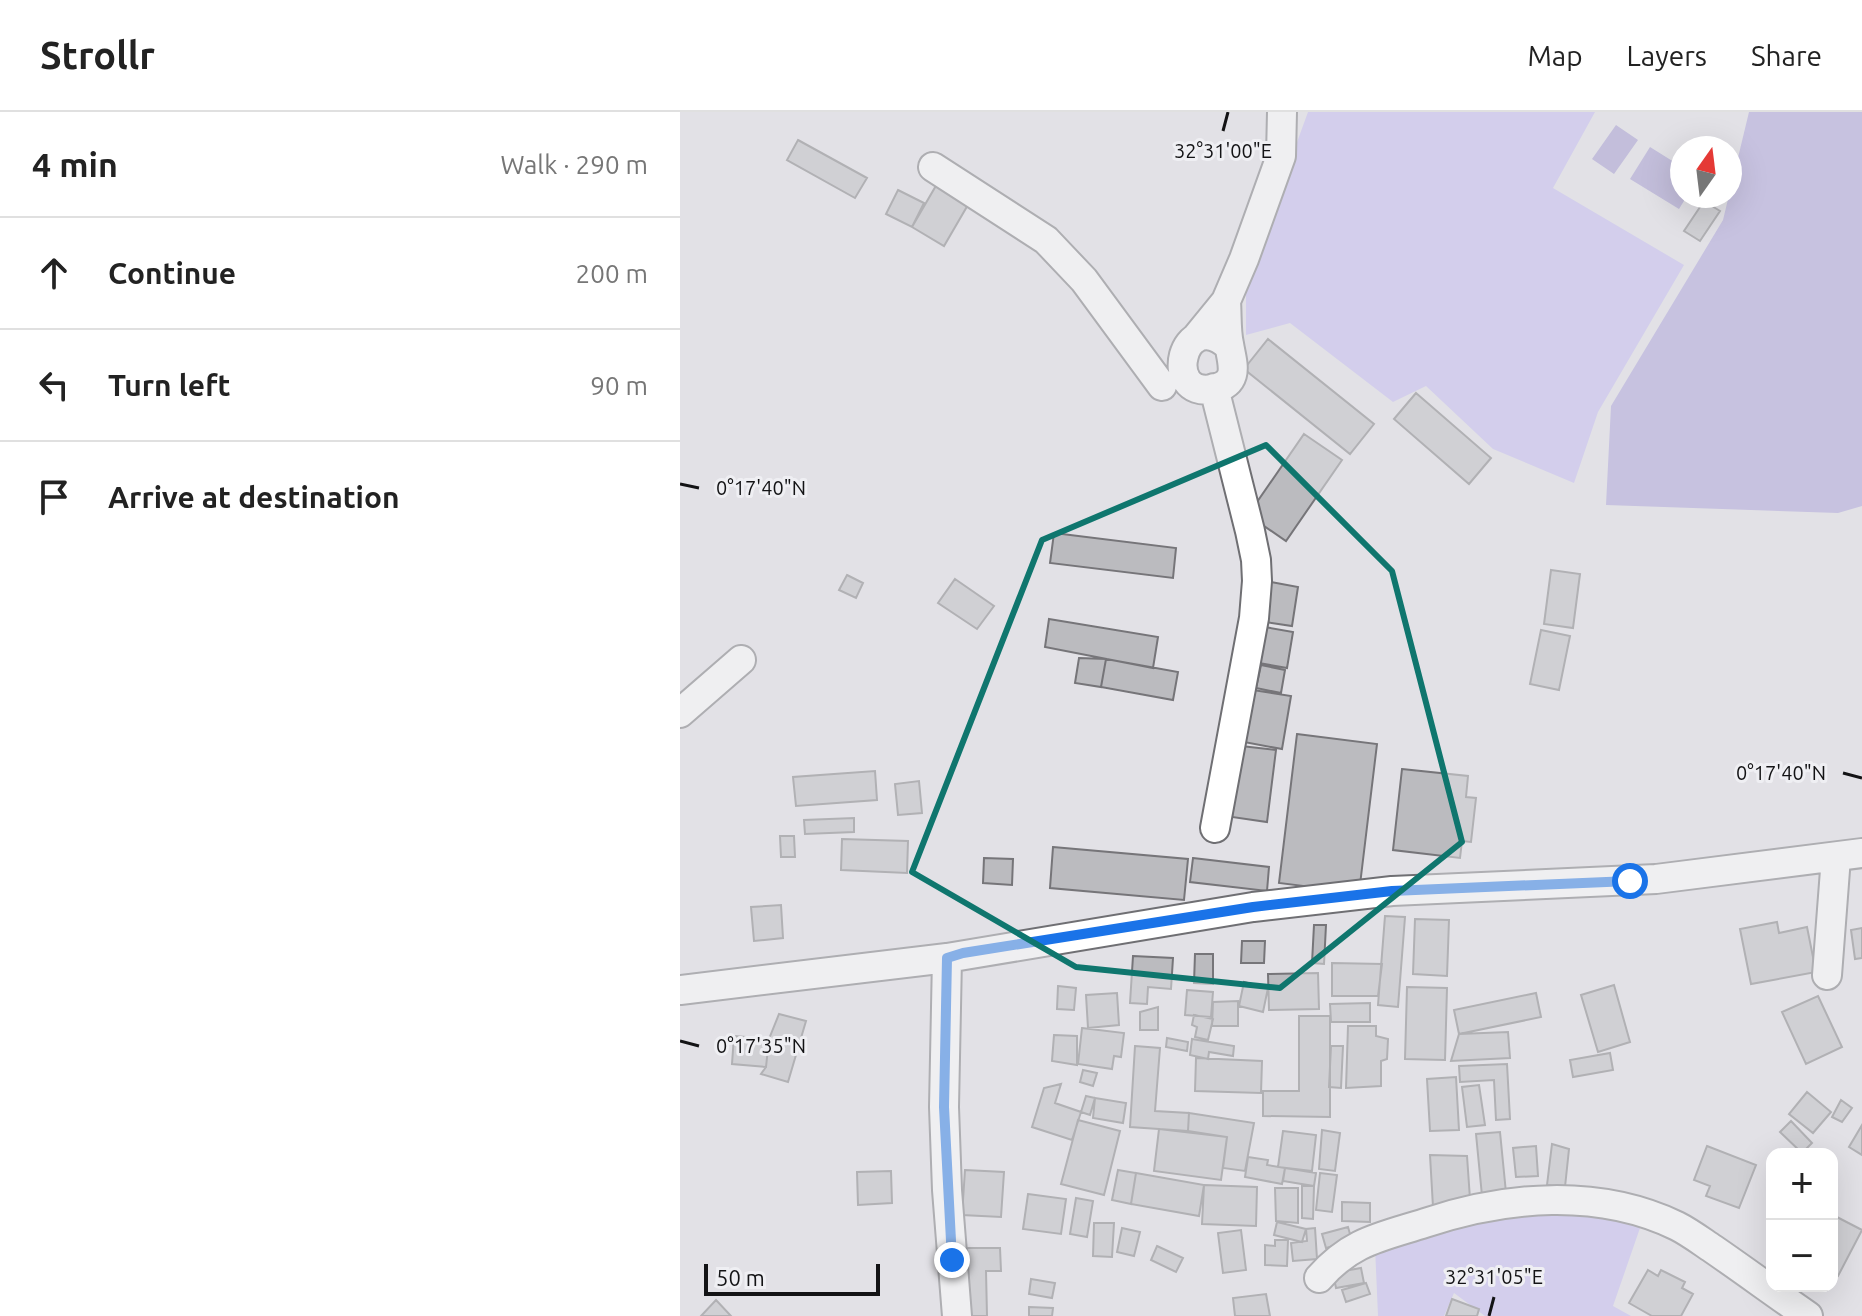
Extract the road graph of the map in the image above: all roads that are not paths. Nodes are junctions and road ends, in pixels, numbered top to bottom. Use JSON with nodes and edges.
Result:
{"nodes":[{"id":1,"x":1282,"y":112,"type":"edge"},
{"id":2,"x":933,"y":167,"type":"dead end"},
{"id":3,"x":1226,"y":301,"type":"junction"},
{"id":4,"x":1195,"y":339,"type":"junction"},
{"id":5,"x":1229,"y":346,"type":"junction"},
{"id":6,"x":1162,"y":386,"type":"dead end"},
{"id":7,"x":1214,"y":388,"type":"junction"},
{"id":8,"x":741,"y":660,"type":"dead end"},
{"id":9,"x":680,"y":713,"type":"edge"},
{"id":10,"x":1215,"y":828,"type":"dead end"},
{"id":11,"x":1849,"y":855,"type":"edge"},
{"id":12,"x":947,"y":958,"type":"junction"},
{"id":13,"x":1827,"y":975,"type":"dead end"},
{"id":14,"x":680,"y":990,"type":"edge"},
{"id":15,"x":1319,"y":1278,"type":"dead end"},
{"id":16,"x":957,"y":1316,"type":"edge"},
{"id":17,"x":1808,"y":1316,"type":"edge"}],
"edges":[{"from":1,"to":3,"type":"street"},
{"from":2,"to":6,"type":"street"},
{"from":3,"to":4,"type":"street"},
{"from":3,"to":5,"type":"street"},
{"from":4,"to":5,"type":"street"},
{"from":4,"to":7,"type":"street"},
{"from":5,"to":7,"type":"street"},
{"from":7,"to":10,"type":"street"},
{"from":8,"to":9,"type":"street"},
{"from":11,"to":12,"type":"street"},
{"from":11,"to":13,"type":"street"},
{"from":12,"to":14,"type":"street"},
{"from":12,"to":16,"type":"street"},
{"from":15,"to":17,"type":"street"}]}
